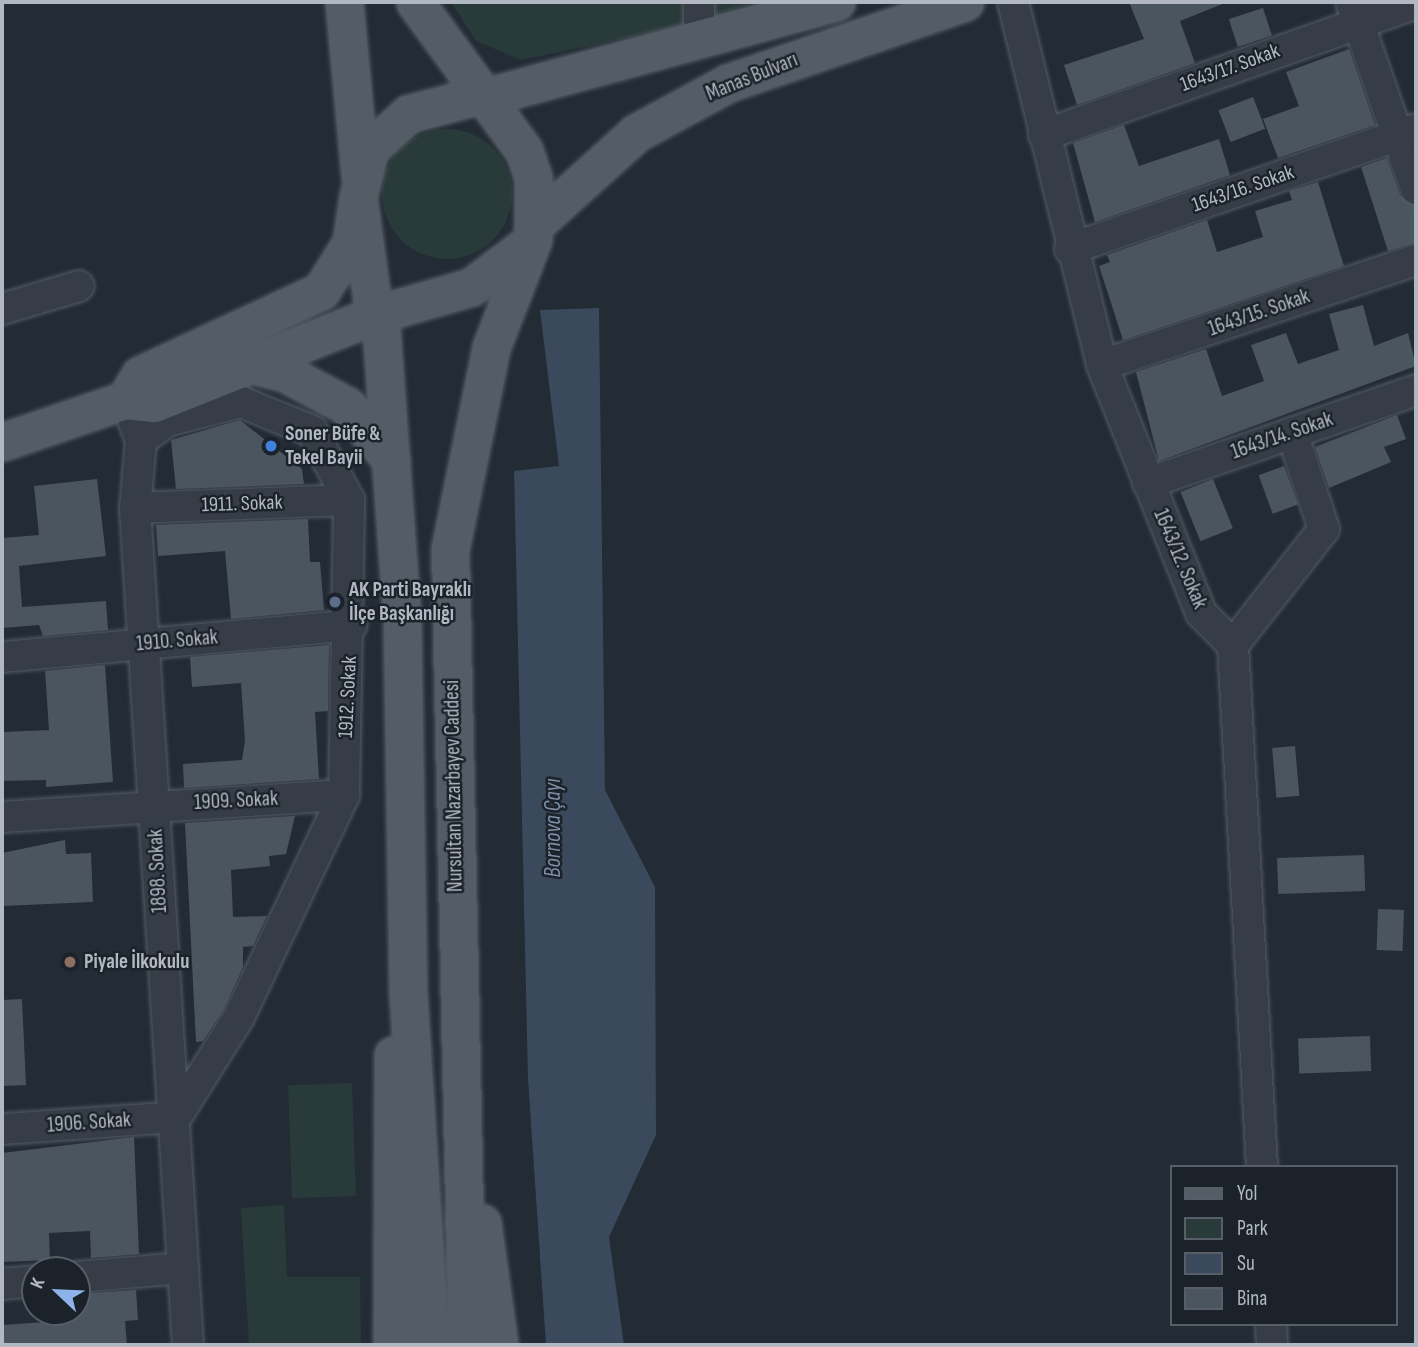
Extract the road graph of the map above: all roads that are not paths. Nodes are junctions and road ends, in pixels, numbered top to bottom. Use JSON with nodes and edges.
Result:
{"nodes":[{"id":1,"x":344,"y":2,"type":"edge"},
{"id":2,"x":415,"y":2,"type":"edge"},
{"id":3,"x":836,"y":2,"type":"edge"},
{"id":4,"x":964,"y":2,"type":"edge"},
{"id":5,"x":1013,"y":2,"type":"edge"},
{"id":6,"x":1416,"y":3,"type":"edge"},
{"id":7,"x":1355,"y":12,"type":"edge"},
{"id":8,"x":482,"y":97,"type":"junction"},
{"id":9,"x":1407,"y":132,"type":"edge"},
{"id":10,"x":1044,"y":135,"type":"junction"},
{"id":11,"x":359,"y":187,"type":"junction"},
{"id":12,"x":1416,"y":189,"type":"edge"},
{"id":13,"x":533,"y":232,"type":"junction"},
{"id":14,"x":1070,"y":249,"type":"junction"},
{"id":15,"x":1416,"y":260,"type":"edge"},
{"id":16,"x":79,"y":286,"type":"dead end"},
{"id":17,"x":2,"y":309,"type":"edge"},
{"id":18,"x":377,"y":314,"type":"junction"},
{"id":19,"x":250,"y":364,"type":"junction"},
{"id":20,"x":1102,"y":365,"type":"junction"},
{"id":21,"x":1416,"y":390,"type":"edge"},
{"id":22,"x":125,"y":400,"type":"junction"},
{"id":23,"x":1292,"y":433,"type":"junction"},
{"id":24,"x":141,"y":440,"type":"junction"},
{"id":25,"x":2,"y":442,"type":"edge"},
{"id":26,"x":391,"y":460,"type":"junction"},
{"id":27,"x":1148,"y":483,"type":"junction"},
{"id":28,"x":349,"y":500,"type":"junction"},
{"id":29,"x":135,"y":508,"type":"junction"},
{"id":30,"x":352,"y":625,"type":"junction"},
{"id":31,"x":147,"y":643,"type":"junction"},
{"id":32,"x":1233,"y":645,"type":"junction"},
{"id":33,"x":2,"y":657,"type":"edge"},
{"id":34,"x":344,"y":795,"type":"junction"},
{"id":35,"x":154,"y":806,"type":"junction"},
{"id":36,"x":2,"y":817,"type":"edge"},
{"id":37,"x":408,"y":993,"type":"junction"},
{"id":38,"x":176,"y":1117,"type":"junction"},
{"id":39,"x":461,"y":1119,"type":"junction"},
{"id":40,"x":2,"y":1129,"type":"edge"},
{"id":41,"x":1262,"y":1165,"type":"edge"},
{"id":42,"x":183,"y":1268,"type":"junction"},
{"id":43,"x":91,"y":1276,"type":"edge"},
{"id":44,"x":21,"y":1282,"type":"edge"},
{"id":45,"x":2,"y":1284,"type":"edge"},
{"id":46,"x":1271,"y":1326,"type":"edge"},
{"id":47,"x":188,"y":1345,"type":"edge"},
{"id":48,"x":392,"y":1345,"type":"edge"},
{"id":49,"x":430,"y":1345,"type":"edge"},
{"id":50,"x":467,"y":1345,"type":"edge"},
{"id":51,"x":499,"y":1345,"type":"edge"},
{"id":52,"x":1272,"y":1345,"type":"edge"}],
"edges":[{"from":1,"to":11,"type":"main road"},
{"from":2,"to":8,"type":"main road"},
{"from":3,"to":8,"type":"main road"},
{"from":4,"to":13,"type":"main road","name":"Manas Bulvarı"},
{"from":5,"to":10,"type":"street","name":"1643/12. Sokak"},
{"from":6,"to":7,"type":"street","name":"1643/17. Sokak"},
{"from":7,"to":9,"type":"street"},
{"from":7,"to":10,"type":"street","name":"1643/17. Sokak"},
{"from":8,"to":11,"type":"main road"},
{"from":8,"to":13,"type":"main road"},
{"from":9,"to":12,"type":"street"},
{"from":9,"to":14,"type":"street","name":"1643/16. Sokak"},
{"from":10,"to":14,"type":"street","name":"1643/12. Sokak"},
{"from":11,"to":18,"type":"main road"},
{"from":11,"to":22,"type":"main road"},
{"from":13,"to":18,"type":"main road"},
{"from":13,"to":39,"type":"main road","name":"Nursultan Nazarbayev Caddesi"},
{"from":14,"to":20,"type":"street","name":"1643/12. Sokak"},
{"from":15,"to":20,"type":"street","name":"1643/15. Sokak"},
{"from":16,"to":17,"type":"street"},
{"from":18,"to":19,"type":"main road"},
{"from":18,"to":26,"type":"main road"},
{"from":19,"to":22,"type":"main road"},
{"from":19,"to":26,"type":"main road"},
{"from":20,"to":27,"type":"street","name":"1643/12. Sokak"},
{"from":21,"to":23,"type":"street","name":"1643/14. Sokak"},
{"from":22,"to":24,"type":"street","name":"1898. Sokak"},
{"from":22,"to":25,"type":"main road"},
{"from":23,"to":27,"type":"street","name":"1643/14. Sokak"},
{"from":23,"to":32,"type":"street"},
{"from":24,"to":28,"type":"street","name":"1912. Sokak"},
{"from":24,"to":29,"type":"street","name":"1898. Sokak"},
{"from":26,"to":37,"type":"main road"},
{"from":27,"to":32,"type":"street","name":"1643/12. Sokak"},
{"from":28,"to":29,"type":"street","name":"1911. Sokak"},
{"from":28,"to":30,"type":"street","name":"1912. Sokak"},
{"from":29,"to":31,"type":"street","name":"1898. Sokak"},
{"from":30,"to":31,"type":"street","name":"1910. Sokak"},
{"from":30,"to":34,"type":"street","name":"1912. Sokak"},
{"from":31,"to":33,"type":"street","name":"1910. Sokak"},
{"from":31,"to":35,"type":"street","name":"1898. Sokak"},
{"from":32,"to":41,"type":"street"},
{"from":34,"to":35,"type":"street","name":"1909. Sokak"},
{"from":34,"to":38,"type":"street","name":"1912. Sokak"},
{"from":35,"to":36,"type":"street","name":"1909. Sokak"},
{"from":35,"to":38,"type":"street","name":"1898. Sokak"},
{"from":37,"to":48,"type":"main road"},
{"from":37,"to":49,"type":"main road"},
{"from":38,"to":40,"type":"street","name":"1906. Sokak"},
{"from":38,"to":42,"type":"street","name":"1898. Sokak"},
{"from":39,"to":50,"type":"main road","name":"Nursultan Nazarbayev Caddesi"},
{"from":39,"to":51,"type":"main road"},
{"from":42,"to":43,"type":"street"},
{"from":42,"to":47,"type":"street","name":"1898. Sokak"},
{"from":44,"to":45,"type":"street"},
{"from":46,"to":52,"type":"street"}]}
